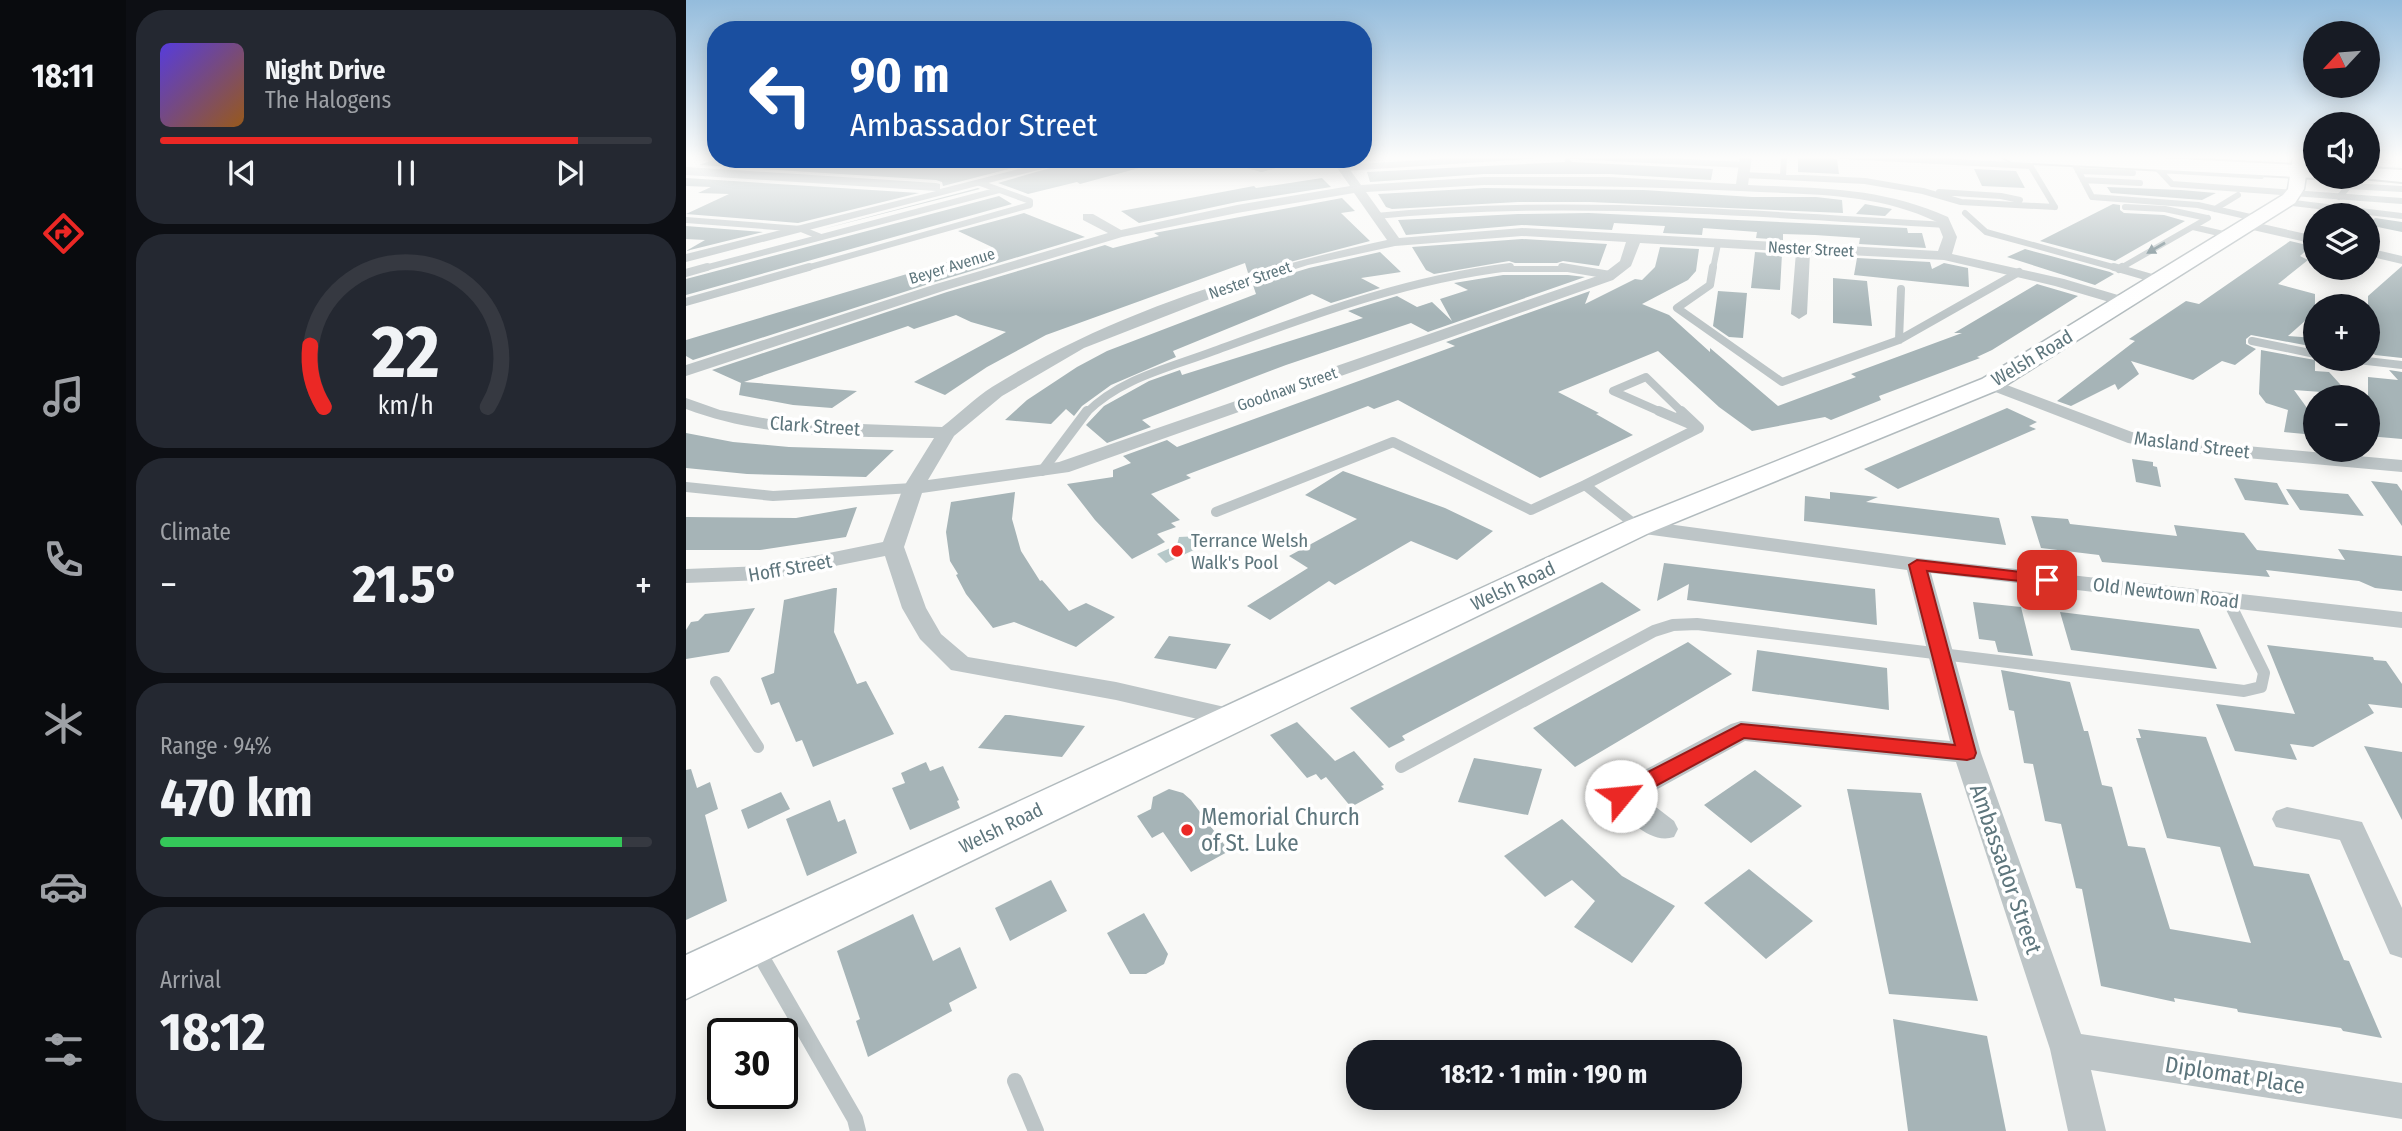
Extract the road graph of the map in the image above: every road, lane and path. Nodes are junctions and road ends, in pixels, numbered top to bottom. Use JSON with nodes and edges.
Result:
{"nodes":[{"id":1,"x":880,"y":209,"type":"edge"},
{"id":2,"x":928,"y":209,"type":"edge"},
{"id":3,"x":1017,"y":209,"type":"edge"},
{"id":4,"x":1238,"y":209,"type":"edge"},
{"id":5,"x":1371,"y":209,"type":"edge"},
{"id":6,"x":1463,"y":209,"type":"edge"},
{"id":7,"x":1646,"y":209,"type":"edge"},
{"id":8,"x":1919,"y":209,"type":"edge"},
{"id":9,"x":2236,"y":209,"type":"edge"},
{"id":10,"x":2236,"y":209,"type":"edge"},
{"id":11,"x":2251,"y":209,"type":"edge"},
{"id":12,"x":2283,"y":209,"type":"edge"},
{"id":13,"x":2380,"y":212,"type":"edge"},
{"id":14,"x":1965,"y":213,"type":"dead end"},
{"id":15,"x":1376,"y":216,"type":"junction"},
{"id":16,"x":2402,"y":216,"type":"edge"},
{"id":17,"x":1088,"y":217,"type":"dead end"},
{"id":18,"x":686,"y":220,"type":"edge"},
{"id":19,"x":1945,"y":225,"type":"junction"},
{"id":20,"x":2007,"y":227,"type":"dead end"},
{"id":21,"x":2193,"y":227,"type":"junction"},
{"id":22,"x":2303,"y":228,"type":"edge"},
{"id":23,"x":801,"y":229,"type":"junction"},
{"id":24,"x":1119,"y":234,"type":"junction"},
{"id":25,"x":821,"y":237,"type":"junction"},
{"id":26,"x":1634,"y":239,"type":"junction"},
{"id":27,"x":2015,"y":240,"type":"junction"},
{"id":28,"x":1395,"y":242,"type":"junction"},
{"id":29,"x":1718,"y":244,"type":"junction"},
{"id":30,"x":1803,"y":249,"type":"junction"},
{"id":31,"x":2380,"y":255,"type":"edge"},
{"id":32,"x":1944,"y":256,"type":"junction"},
{"id":33,"x":686,"y":258,"type":"edge"},
{"id":34,"x":2402,"y":260,"type":"edge"},
{"id":35,"x":2019,"y":272,"type":"junction"},
{"id":36,"x":686,"y":273,"type":"edge"},
{"id":37,"x":1610,"y":275,"type":"junction"},
{"id":38,"x":2121,"y":285,"type":"junction"},
{"id":39,"x":1901,"y":289,"type":"dead end"},
{"id":40,"x":686,"y":302,"type":"edge"},
{"id":41,"x":1799,"y":314,"type":"dead end"},
{"id":42,"x":1899,"y":340,"type":"junction"},
{"id":43,"x":2252,"y":341,"type":"dead end"},
{"id":44,"x":2303,"y":352,"type":"edge"},
{"id":45,"x":2380,"y":363,"type":"edge"},
{"id":46,"x":2402,"y":365,"type":"edge"},
{"id":47,"x":686,"y":371,"type":"edge"},
{"id":48,"x":1992,"y":384,"type":"junction"},
{"id":49,"x":686,"y":403,"type":"edge"},
{"id":50,"x":1699,"y":428,"type":"junction"},
{"id":51,"x":947,"y":433,"type":"junction"},
{"id":52,"x":2402,"y":467,"type":"edge"},
{"id":53,"x":1042,"y":471,"type":"junction"},
{"id":54,"x":1585,"y":485,"type":"junction"},
{"id":55,"x":686,"y":487,"type":"edge"},
{"id":56,"x":914,"y":488,"type":"junction"},
{"id":57,"x":1216,"y":512,"type":"dead end"},
{"id":58,"x":1639,"y":527,"type":"junction"},
{"id":59,"x":893,"y":547,"type":"junction"},
{"id":60,"x":1917,"y":565,"type":"junction"},
{"id":61,"x":686,"y":576,"type":"edge"},
{"id":62,"x":2228,"y":600,"type":"junction"},
{"id":63,"x":2402,"y":620,"type":"edge"},
{"id":64,"x":1940,"y":653,"type":"junction"},
{"id":65,"x":716,"y":682,"type":"dead end"},
{"id":66,"x":1232,"y":718,"type":"junction"},
{"id":67,"x":758,"y":747,"type":"dead end"},
{"id":68,"x":1967,"y":753,"type":"junction"},
{"id":69,"x":1401,"y":767,"type":"dead end"},
{"id":70,"x":2287,"y":819,"type":"dead end"},
{"id":71,"x":1663,"y":829,"type":"dead end"},
{"id":72,"x":2402,"y":944,"type":"edge"},
{"id":73,"x":754,"y":946,"type":"junction"},
{"id":74,"x":686,"y":978,"type":"edge"},
{"id":75,"x":2068,"y":1049,"type":"junction"},
{"id":76,"x":1015,"y":1081,"type":"dead end"},
{"id":77,"x":2402,"y":1101,"type":"edge"},
{"id":78,"x":858,"y":1131,"type":"edge"},
{"id":79,"x":1036,"y":1131,"type":"edge"},
{"id":80,"x":2087,"y":1131,"type":"edge"}],
"edges":[{"from":1,"to":23,"type":"street"},
{"from":2,"to":25,"type":"lane"},
{"from":3,"to":40,"type":"lane"},
{"from":4,"to":24,"type":"street","name":"Beyer Avenue"},
{"from":5,"to":15,"type":"street"},
{"from":6,"to":15,"type":"lane"},
{"from":7,"to":19,"type":"lane"},
{"from":8,"to":19,"type":"street","name":"Beyer Avenue"},
{"from":9,"to":21,"type":"lane"},
{"from":10,"to":21,"type":"lane"},
{"from":11,"to":38,"type":"main road","name":"Welsh Road"},
{"from":12,"to":22,"type":"street"},
{"from":13,"to":16,"type":"lane"},
{"from":14,"to":27,"type":"lane"},
{"from":15,"to":28,"type":"street"},
{"from":17,"to":24,"type":"street"},
{"from":18,"to":23,"type":"lane"},
{"from":19,"to":32,"type":"street"},
{"from":20,"to":27,"type":"lane"},
{"from":21,"to":38,"type":"lane","one_way":true},
{"from":23,"to":25,"type":"lane"},
{"from":23,"to":33,"type":"street"},
{"from":24,"to":47,"type":"street","name":"Beyer Avenue"},
{"from":25,"to":36,"type":"lane"},
{"from":26,"to":28,"type":"street","name":"Nester Street"},
{"from":26,"to":29,"type":"street","name":"Nester Street"},
{"from":26,"to":37,"type":"street"},
{"from":27,"to":38,"type":"lane"},
{"from":28,"to":51,"type":"street","name":"Nester Street"},
{"from":29,"to":30,"type":"street","name":"Nester Street"},
{"from":29,"to":42,"type":"lane"},
{"from":30,"to":32,"type":"street","name":"Nester Street"},
{"from":30,"to":41,"type":"street"},
{"from":31,"to":34,"type":"street"},
{"from":32,"to":35,"type":"street","name":"Nester Street"},
{"from":35,"to":38,"type":"street","name":"Nester Street"},
{"from":35,"to":42,"type":"lane"},
{"from":37,"to":53,"type":"street","name":"Goodnaw Street"},
{"from":37,"to":53,"type":"lane"},
{"from":38,"to":48,"type":"main road","name":"Welsh Road"},
{"from":39,"to":42,"type":"lane"},
{"from":43,"to":44,"type":"lane"},
{"from":45,"to":46,"type":"lane"},
{"from":48,"to":52,"type":"street","name":"Masland Street"},
{"from":48,"to":58,"type":"main road","name":"Welsh Road"},
{"from":49,"to":51,"type":"street","name":"Clark Street"},
{"from":50,"to":50,"type":"lane"},
{"from":50,"to":54,"type":"lane"},
{"from":51,"to":56,"type":"street","name":"Nester Street"},
{"from":53,"to":56,"type":"street","name":"Goodnaw Street"},
{"from":54,"to":57,"type":"lane"},
{"from":54,"to":58,"type":"lane"},
{"from":55,"to":56,"type":"lane"},
{"from":56,"to":59,"type":"street","name":"Nester Street"},
{"from":58,"to":60,"type":"street","name":"Old Newtown Road"},
{"from":58,"to":66,"type":"main road","name":"Welsh Road"},
{"from":59,"to":61,"type":"street","name":"Hoff Street"},
{"from":59,"to":66,"type":"street"},
{"from":60,"to":62,"type":"street","name":"Old Newtown Road"},
{"from":60,"to":64,"type":"street","name":"Ambassador Street"},
{"from":62,"to":63,"type":"street","name":"Old Newtown Road"},
{"from":62,"to":64,"type":"lane"},
{"from":64,"to":68,"type":"street","name":"Ambassador Street"},
{"from":64,"to":69,"type":"lane"},
{"from":65,"to":67,"type":"lane"},
{"from":66,"to":73,"type":"main road","name":"Welsh Road"},
{"from":68,"to":71,"type":"street"},
{"from":68,"to":75,"type":"street","name":"Ambassador Street"},
{"from":70,"to":72,"type":"street"},
{"from":73,"to":74,"type":"main road","name":"Welsh Road"},
{"from":73,"to":78,"type":"lane"},
{"from":75,"to":77,"type":"street","name":"Diplomat Place"},
{"from":75,"to":80,"type":"street","name":"Ambassador Street"},
{"from":76,"to":79,"type":"lane"}]}
